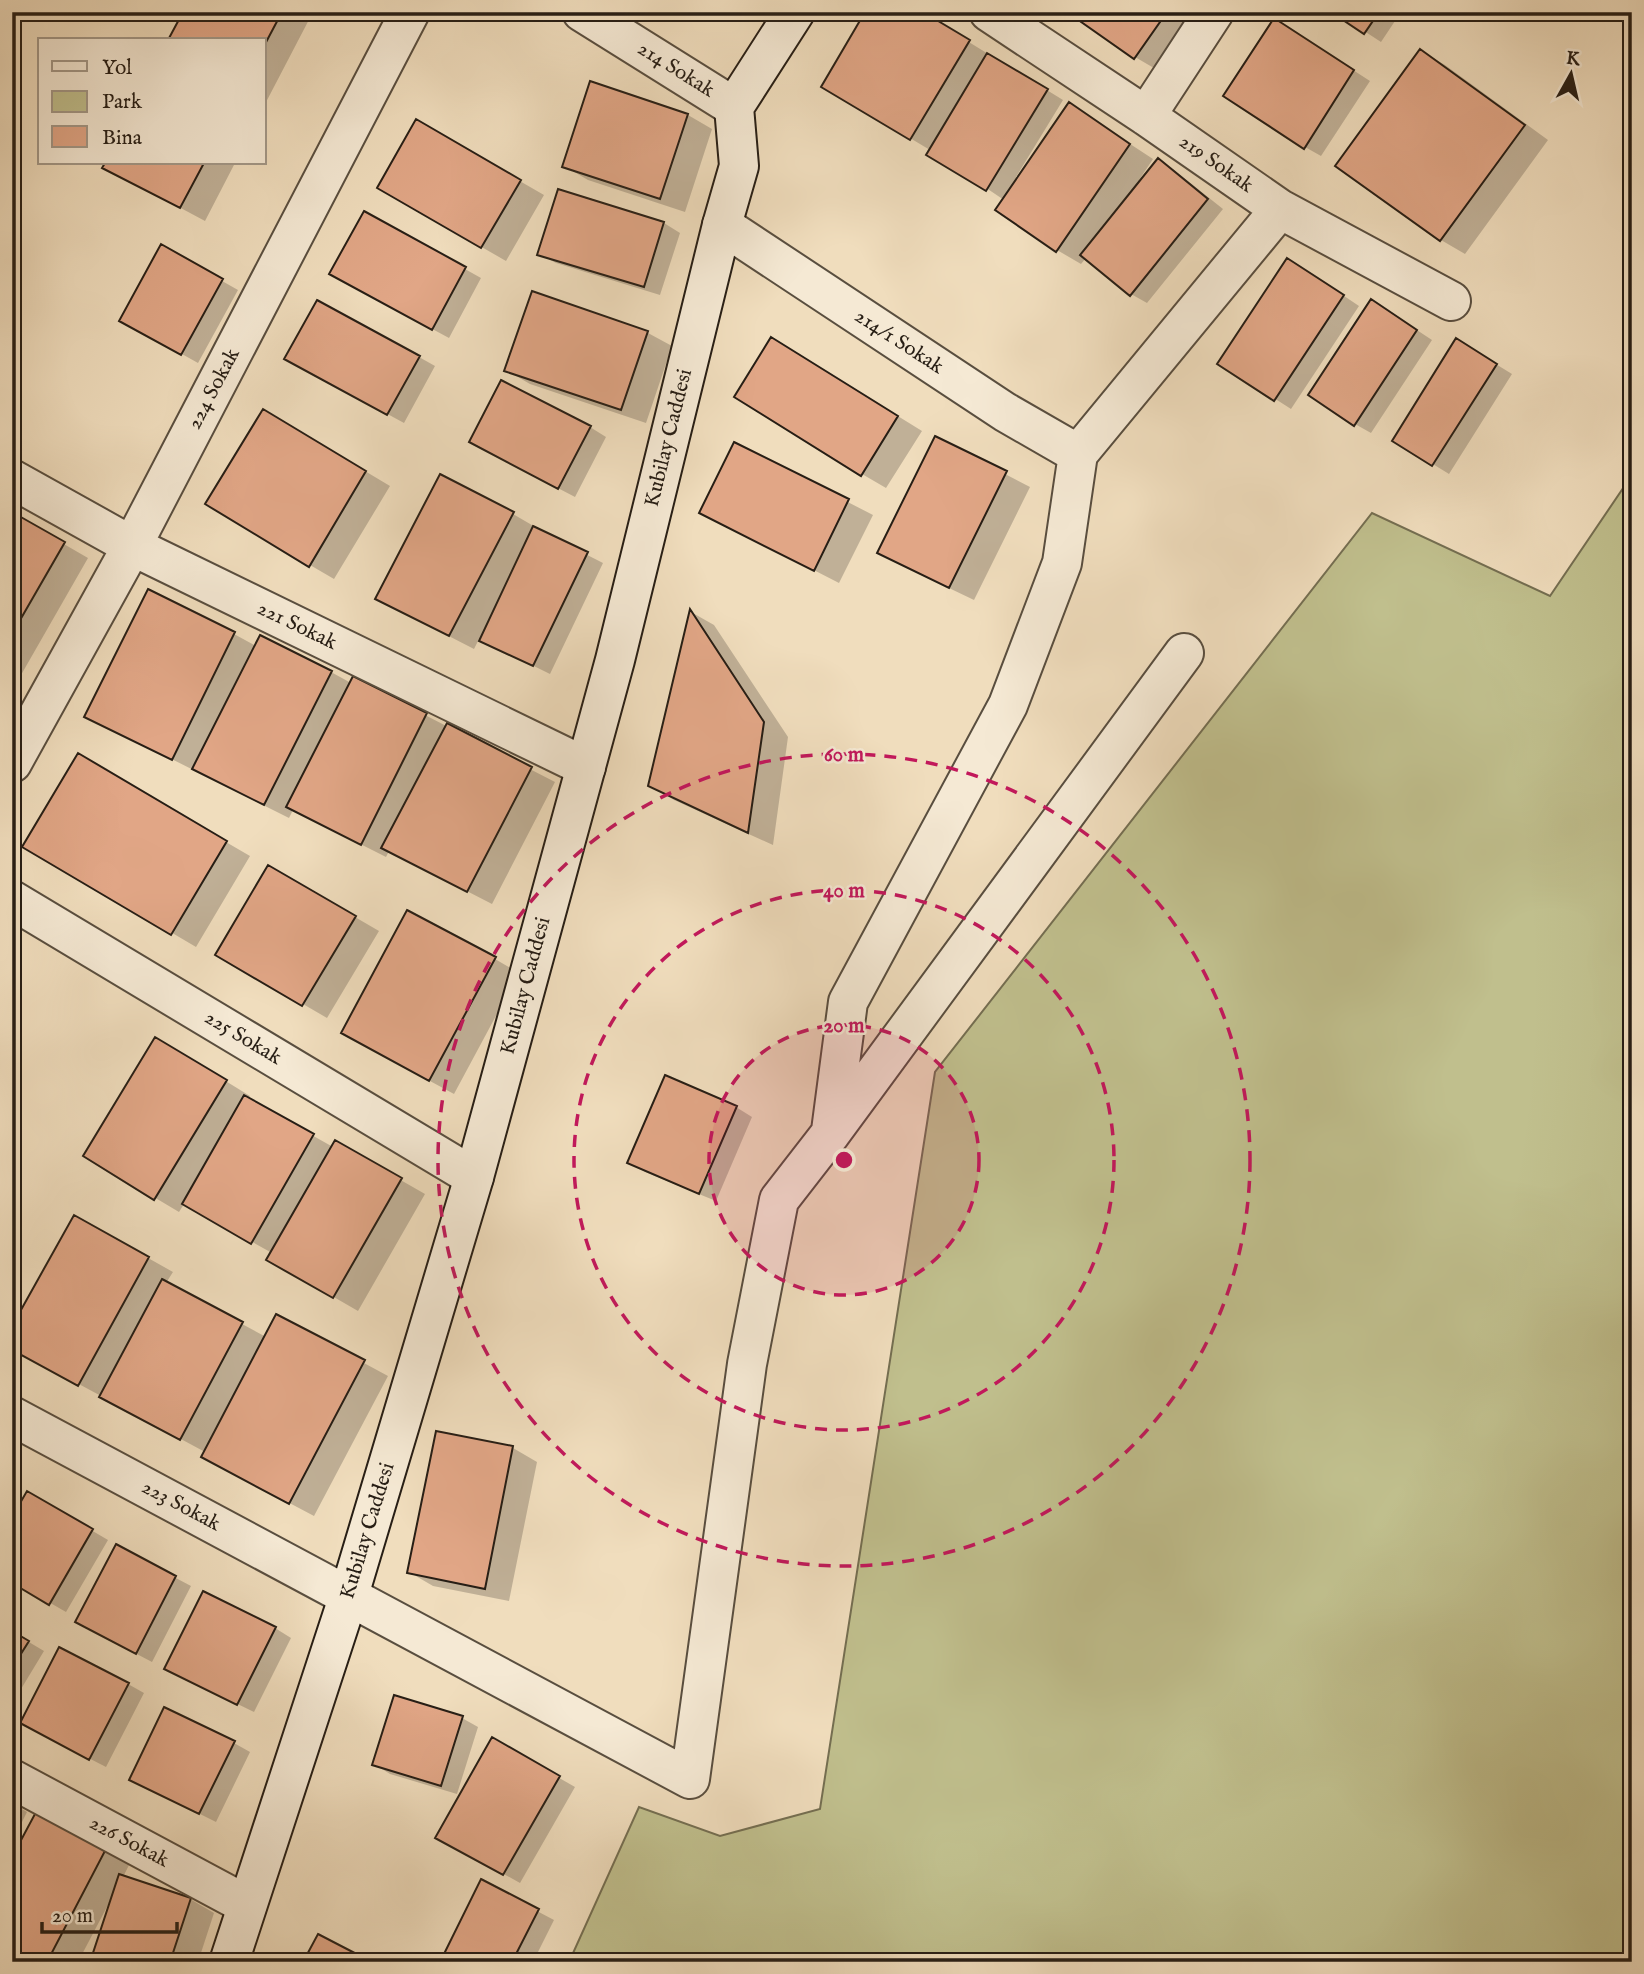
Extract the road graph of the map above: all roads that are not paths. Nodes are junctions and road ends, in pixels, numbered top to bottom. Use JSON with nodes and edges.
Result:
{"nodes":[{"id":1,"x":411,"y":12,"type":"edge"},
{"id":2,"x":582,"y":12,"type":"edge"},
{"id":3,"x":795,"y":12,"type":"edge"},
{"id":4,"x":989,"y":12,"type":"edge"},
{"id":5,"x":1214,"y":12,"type":"edge"},
{"id":6,"x":734,"y":107,"type":"junction"},
{"id":7,"x":1146,"y":116,"type":"junction"},
{"id":8,"x":1280,"y":209,"type":"junction"},
{"id":9,"x":722,"y":225,"type":"junction"},
{"id":10,"x":1451,"y":300,"type":"dead end"},
{"id":11,"x":1078,"y":454,"type":"junction"},
{"id":12,"x":12,"y":479,"type":"edge"},
{"id":13,"x":132,"y":546,"type":"junction"},
{"id":14,"x":1184,"y":653,"type":"dead end"},
{"id":15,"x":12,"y":763,"type":"edge"},
{"id":16,"x":586,"y":767,"type":"junction"},
{"id":17,"x":12,"y":900,"type":"edge"},
{"id":18,"x":831,"y":1133,"type":"junction"},
{"id":19,"x":474,"y":1177,"type":"junction"},
{"id":20,"x":12,"y":1416,"type":"edge"},
{"id":21,"x":349,"y":1595,"type":"junction"},
{"id":22,"x":12,"y":1779,"type":"edge"},
{"id":23,"x":247,"y":1905,"type":"junction"},
{"id":24,"x":229,"y":1962,"type":"edge"}],
"edges":[{"from":1,"to":13,"type":"street","name":"224 Sokak"},
{"from":2,"to":6,"type":"street","name":"214 Sokak"},
{"from":3,"to":6,"type":"street"},
{"from":4,"to":7,"type":"street","name":"219 Sokak"},
{"from":5,"to":7,"type":"street"},
{"from":6,"to":9,"type":"street","name":"Kubilay Caddesi"},
{"from":7,"to":8,"type":"street","name":"219 Sokak"},
{"from":8,"to":10,"type":"street","name":"219 Sokak"},
{"from":8,"to":11,"type":"street"},
{"from":9,"to":11,"type":"street","name":"214/1 Sokak"},
{"from":9,"to":16,"type":"street","name":"Kubilay Caddesi"},
{"from":11,"to":18,"type":"street"},
{"from":12,"to":13,"type":"street","name":"221 Sokak"},
{"from":13,"to":15,"type":"street","name":"224 Sokak"},
{"from":13,"to":16,"type":"street","name":"221 Sokak"},
{"from":14,"to":18,"type":"street"},
{"from":16,"to":19,"type":"street","name":"Kubilay Caddesi"},
{"from":17,"to":19,"type":"street","name":"225 Sokak"},
{"from":18,"to":21,"type":"street","name":"223 Sokak"},
{"from":19,"to":21,"type":"street","name":"Kubilay Caddesi"},
{"from":20,"to":21,"type":"street","name":"223 Sokak"},
{"from":21,"to":23,"type":"street","name":"Kubilay Caddesi"},
{"from":22,"to":23,"type":"street","name":"226 Sokak"},
{"from":23,"to":24,"type":"street","name":"Kubilay Caddesi"}]}
